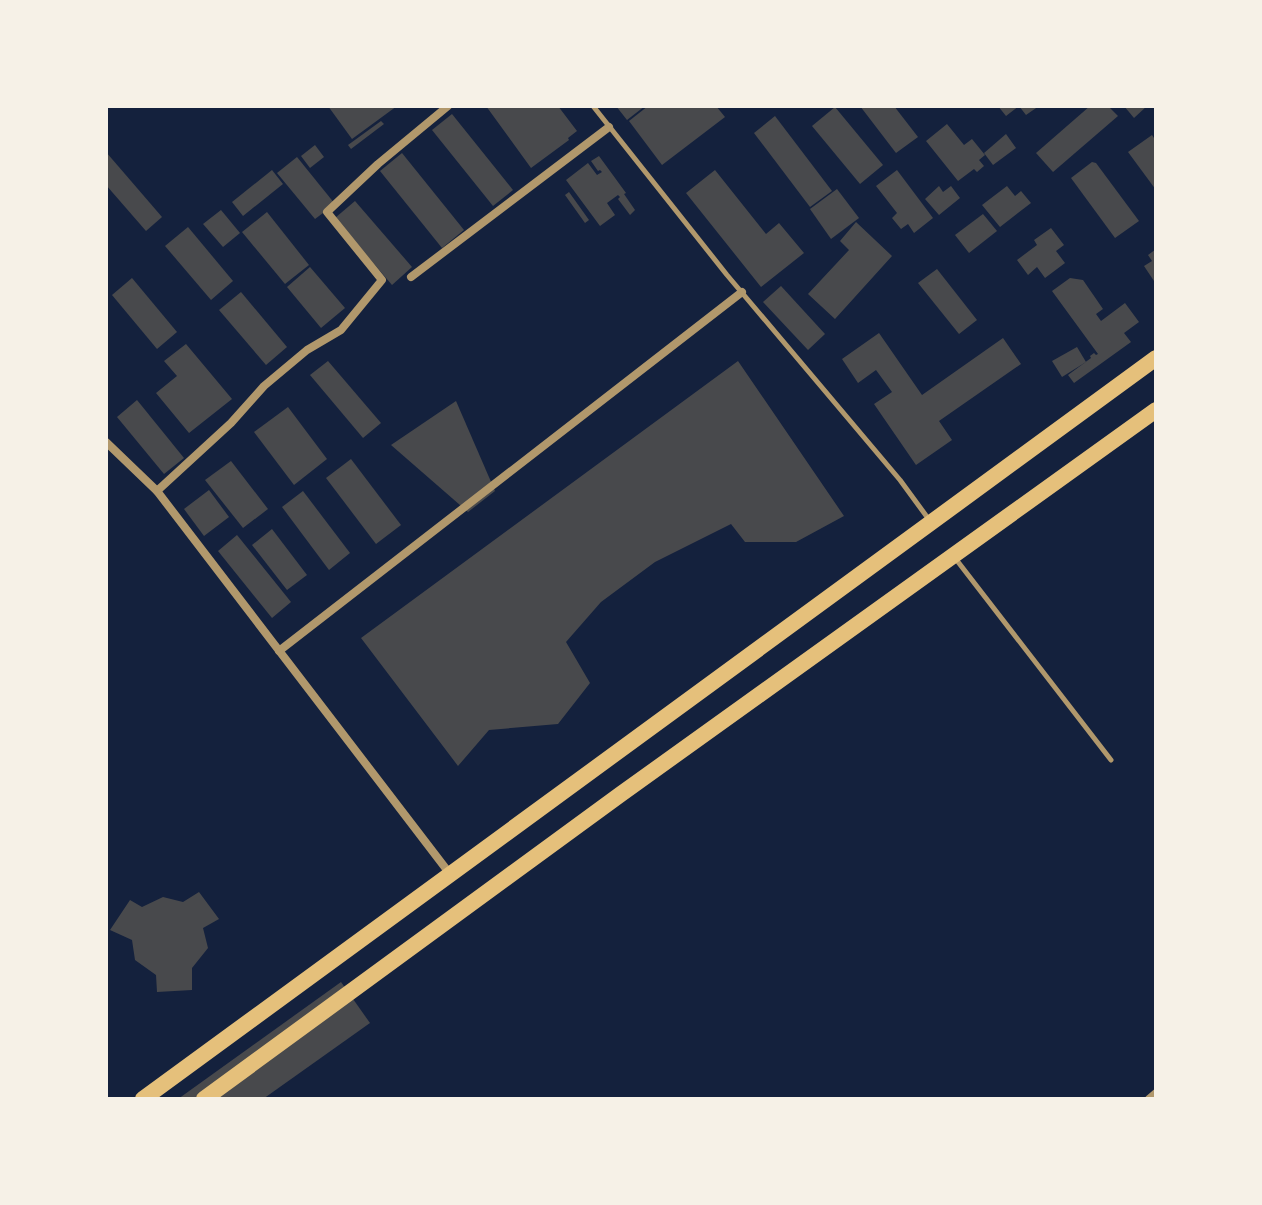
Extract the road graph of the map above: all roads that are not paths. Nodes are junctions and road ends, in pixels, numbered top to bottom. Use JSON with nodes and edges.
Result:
{"nodes":[{"id":1,"x":448,"y":106,"type":"edge"},
{"id":2,"x":593,"y":106,"type":"edge"},
{"id":3,"x":609,"y":127,"type":"junction"},
{"id":4,"x":411,"y":277,"type":"dead end"},
{"id":5,"x":742,"y":292,"type":"junction"},
{"id":6,"x":1156,"y":358,"type":"edge"},
{"id":7,"x":1156,"y":410,"type":"edge"},
{"id":8,"x":106,"y":442,"type":"edge"},
{"id":9,"x":157,"y":491,"type":"junction"},
{"id":10,"x":931,"y":523,"type":"junction"},
{"id":11,"x":954,"y":556,"type":"junction"},
{"id":12,"x":279,"y":651,"type":"junction"},
{"id":13,"x":1111,"y":760,"type":"dead end"},
{"id":14,"x":450,"y":874,"type":"junction"},
{"id":15,"x":1156,"y":1093,"type":"edge"},
{"id":16,"x":143,"y":1099,"type":"edge"},
{"id":17,"x":204,"y":1099,"type":"edge"},
{"id":18,"x":1149,"y":1099,"type":"edge"}],
"edges":[{"from":1,"to":9,"type":"street"},
{"from":2,"to":3,"type":"lane"},
{"from":3,"to":4,"type":"street"},
{"from":3,"to":5,"type":"lane"},
{"from":5,"to":10,"type":"lane"},
{"from":5,"to":12,"type":"street"},
{"from":6,"to":10,"type":"main road"},
{"from":7,"to":11,"type":"main road"},
{"from":8,"to":9,"type":"street"},
{"from":9,"to":12,"type":"street"},
{"from":10,"to":14,"type":"main road"},
{"from":11,"to":13,"type":"lane"},
{"from":11,"to":17,"type":"main road"},
{"from":12,"to":14,"type":"street"},
{"from":14,"to":16,"type":"main road"},
{"from":15,"to":18,"type":"street"}]}
